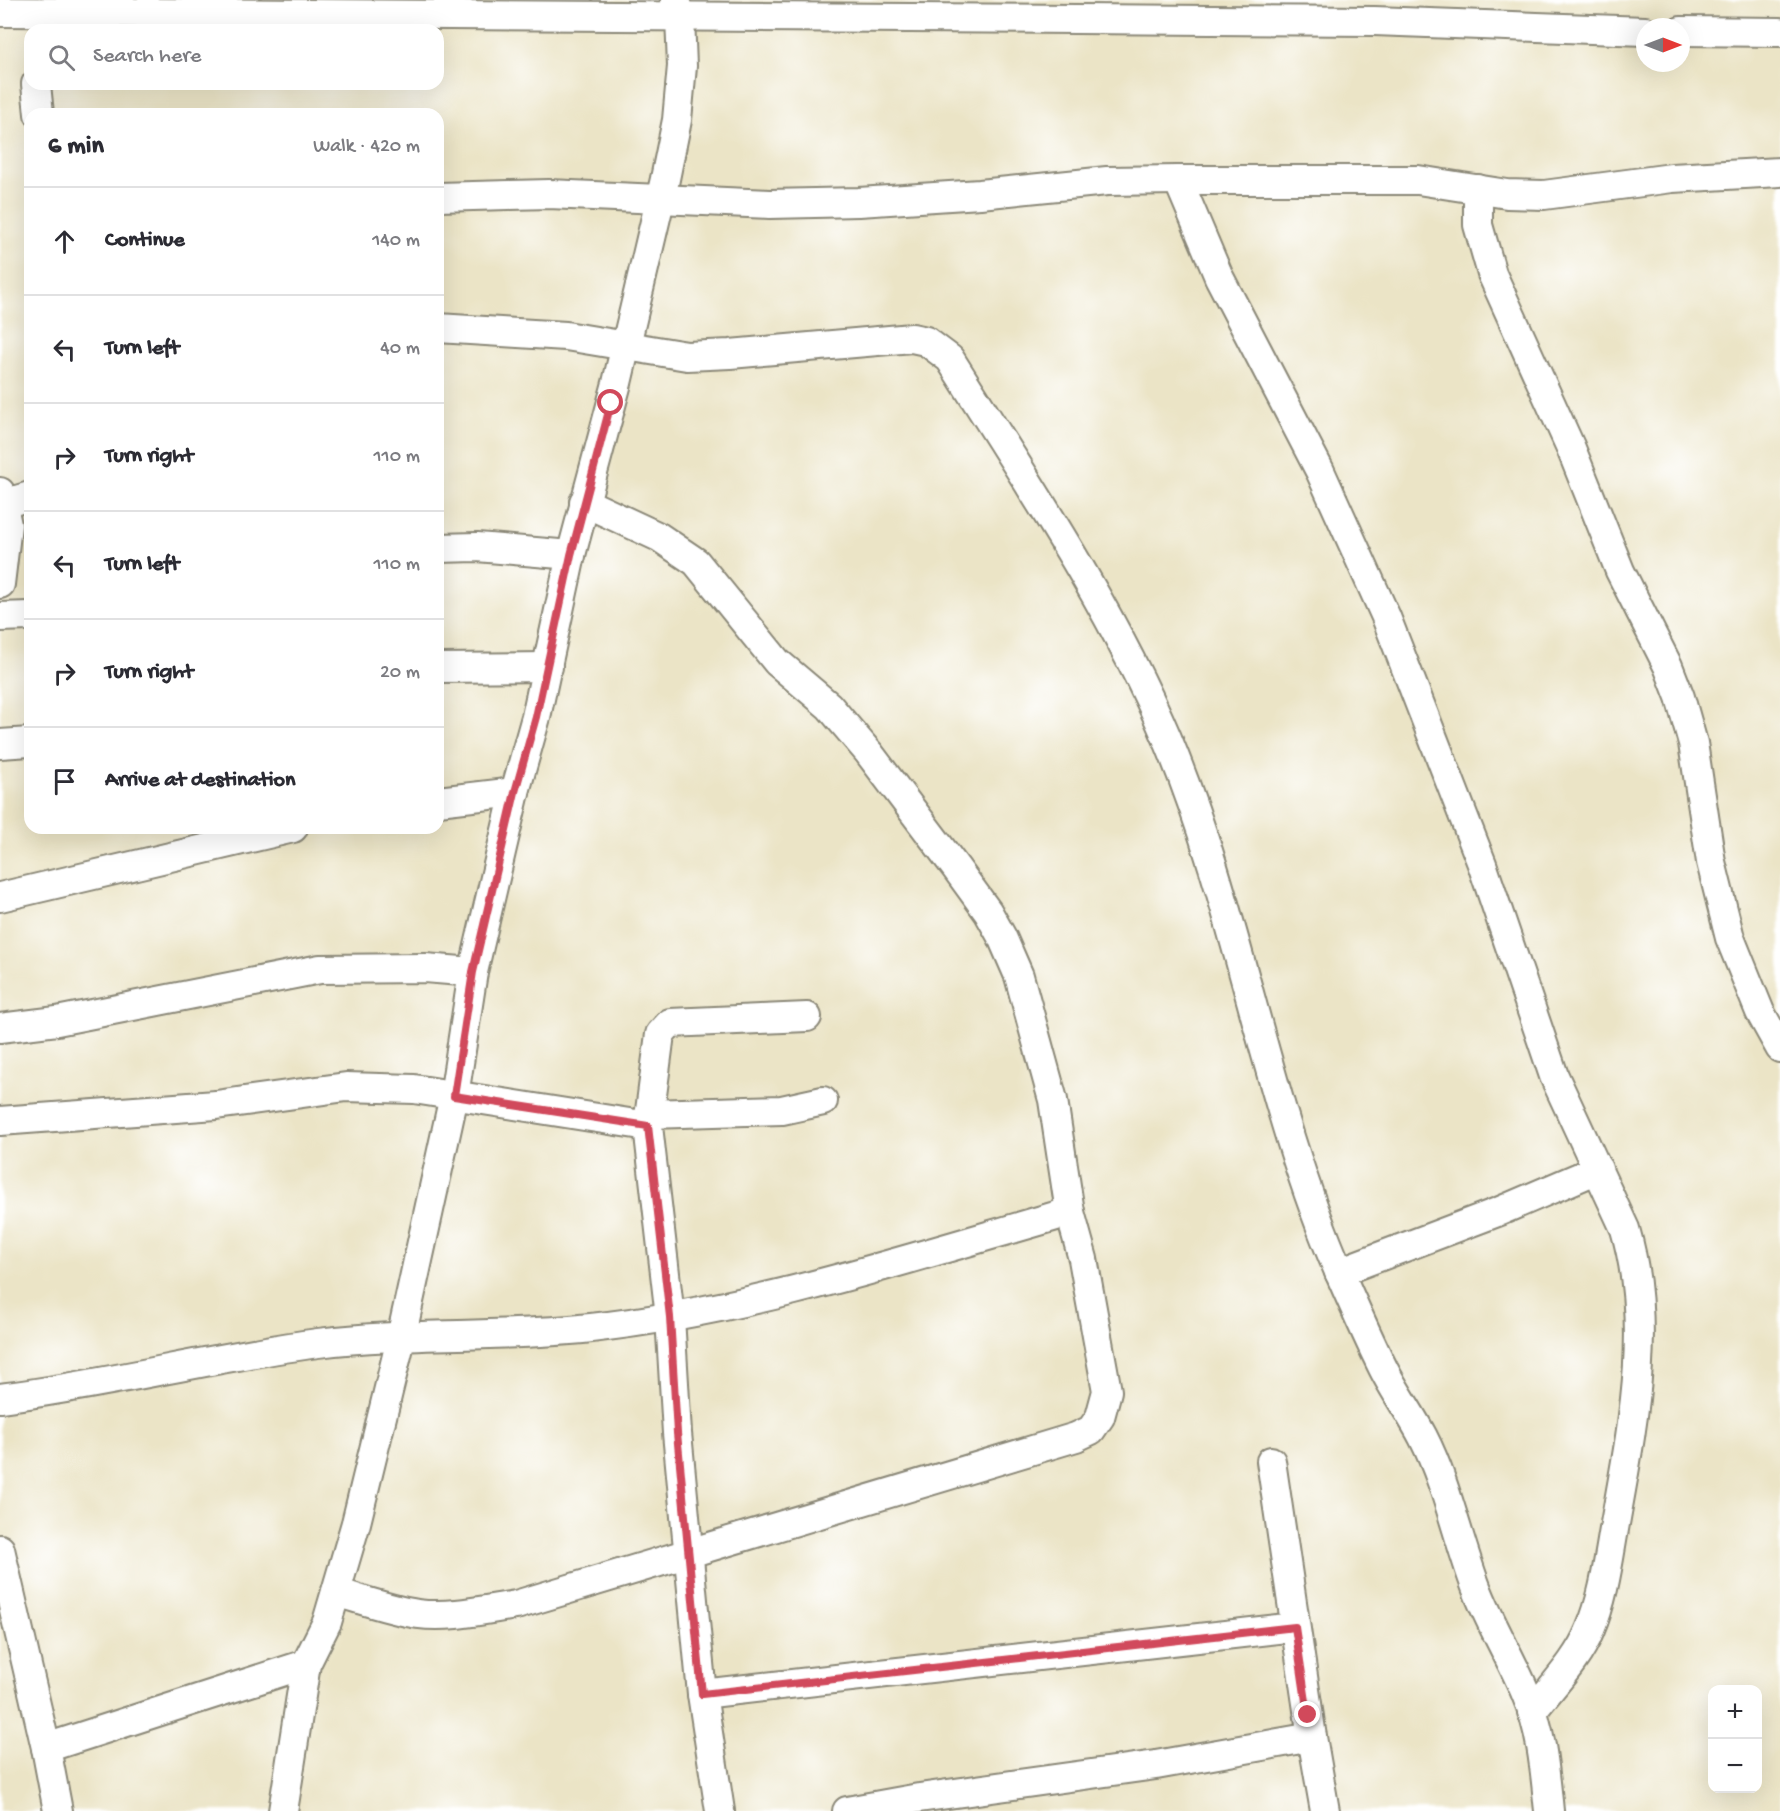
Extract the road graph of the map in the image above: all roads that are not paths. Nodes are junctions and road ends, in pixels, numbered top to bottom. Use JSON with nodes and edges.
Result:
{"nodes":[{"id":1,"x":677,"y":9,"type":"edge"},
{"id":2,"x":0,"y":12,"type":"edge"},
{"id":3,"x":31,"y":21,"type":"edge"},
{"id":4,"x":1636,"y":31,"type":"edge"},
{"id":5,"x":1690,"y":31,"type":"edge"},
{"id":6,"x":1780,"y":32,"type":"edge"},
{"id":7,"x":37,"y":90,"type":"edge"},
{"id":8,"x":38,"y":108,"type":"edge"},
{"id":9,"x":1780,"y":172,"type":"edge"},
{"id":10,"x":1178,"y":180,"type":"junction"},
{"id":11,"x":1478,"y":189,"type":"junction"},
{"id":12,"x":444,"y":197,"type":"edge"},
{"id":13,"x":660,"y":198,"type":"junction"},
{"id":14,"x":444,"y":328,"type":"edge"},
{"id":15,"x":626,"y":345,"type":"junction"},
{"id":16,"x":11,"y":497,"type":"edge"},
{"id":17,"x":584,"y":502,"type":"junction"},
{"id":18,"x":444,"y":548,"type":"edge"},
{"id":19,"x":571,"y":555,"type":"junction"},
{"id":20,"x":0,"y":584,"type":"edge"},
{"id":21,"x":24,"y":616,"type":"edge"},
{"id":22,"x":0,"y":617,"type":"edge"},
{"id":23,"x":548,"y":667,"type":"junction"},
{"id":24,"x":444,"y":668,"type":"edge"},
{"id":25,"x":24,"y":742,"type":"edge"},
{"id":26,"x":0,"y":744,"type":"edge"},
{"id":27,"x":515,"y":792,"type":"junction"},
{"id":28,"x":444,"y":800,"type":"edge"},
{"id":29,"x":268,"y":834,"type":"edge"},
{"id":30,"x":0,"y":897,"type":"edge"},
{"id":31,"x":473,"y":972,"type":"junction"},
{"id":32,"x":807,"y":1017,"type":"dead end"},
{"id":33,"x":0,"y":1028,"type":"edge"},
{"id":34,"x":1780,"y":1048,"type":"edge"},
{"id":35,"x":454,"y":1096,"type":"junction"},
{"id":36,"x":823,"y":1101,"type":"dead end"},
{"id":37,"x":648,"y":1120,"type":"junction"},
{"id":38,"x":0,"y":1121,"type":"edge"},
{"id":39,"x":1598,"y":1169,"type":"junction"},
{"id":40,"x":1070,"y":1212,"type":"junction"},
{"id":41,"x":1339,"y":1272,"type":"junction"},
{"id":42,"x":670,"y":1317,"type":"junction"},
{"id":43,"x":402,"y":1335,"type":"junction"},
{"id":44,"x":0,"y":1398,"type":"edge"},
{"id":45,"x":1271,"y":1461,"type":"dead end"},
{"id":46,"x":0,"y":1549,"type":"edge"},
{"id":47,"x":689,"y":1555,"type":"junction"},
{"id":48,"x":336,"y":1592,"type":"junction"},
{"id":49,"x":1295,"y":1627,"type":"junction"},
{"id":50,"x":306,"y":1664,"type":"junction"},
{"id":51,"x":702,"y":1694,"type":"junction"},
{"id":52,"x":1532,"y":1712,"type":"junction"},
{"id":53,"x":1311,"y":1737,"type":"junction"},
{"id":54,"x":46,"y":1748,"type":"junction"},
{"id":55,"x":712,"y":1810,"type":"edge"},
{"id":56,"x":58,"y":1811,"type":"edge"},
{"id":57,"x":283,"y":1811,"type":"edge"},
{"id":58,"x":847,"y":1811,"type":"edge"},
{"id":59,"x":1325,"y":1811,"type":"edge"},
{"id":60,"x":1549,"y":1811,"type":"edge"}],
"edges":[{"from":1,"to":3,"type":"street"},
{"from":1,"to":4,"type":"street"},
{"from":1,"to":13,"type":"street"},
{"from":2,"to":3,"type":"street"},
{"from":5,"to":6,"type":"street"},
{"from":7,"to":8,"type":"street"},
{"from":9,"to":11,"type":"street"},
{"from":10,"to":11,"type":"street"},
{"from":10,"to":13,"type":"street"},
{"from":10,"to":39,"type":"street"},
{"from":11,"to":34,"type":"street"},
{"from":12,"to":13,"type":"street"},
{"from":13,"to":15,"type":"street"},
{"from":14,"to":15,"type":"street"},
{"from":15,"to":17,"type":"street"},
{"from":15,"to":41,"type":"street"},
{"from":16,"to":20,"type":"street"},
{"from":17,"to":19,"type":"street"},
{"from":17,"to":40,"type":"street"},
{"from":18,"to":19,"type":"street"},
{"from":19,"to":23,"type":"street"},
{"from":21,"to":22,"type":"street"},
{"from":23,"to":24,"type":"street"},
{"from":23,"to":27,"type":"street"},
{"from":25,"to":26,"type":"street"},
{"from":27,"to":28,"type":"street"},
{"from":27,"to":31,"type":"street"},
{"from":29,"to":30,"type":"street"},
{"from":31,"to":33,"type":"street"},
{"from":31,"to":35,"type":"street"},
{"from":32,"to":37,"type":"street"},
{"from":35,"to":37,"type":"street"},
{"from":35,"to":38,"type":"street"},
{"from":35,"to":43,"type":"street"},
{"from":36,"to":37,"type":"street"},
{"from":37,"to":42,"type":"street"},
{"from":39,"to":41,"type":"street"},
{"from":39,"to":52,"type":"street"},
{"from":40,"to":42,"type":"street"},
{"from":40,"to":47,"type":"street"},
{"from":41,"to":52,"type":"street"},
{"from":42,"to":43,"type":"street"},
{"from":42,"to":47,"type":"street"},
{"from":43,"to":44,"type":"street"},
{"from":43,"to":48,"type":"street"},
{"from":45,"to":49,"type":"street"},
{"from":46,"to":54,"type":"street"},
{"from":47,"to":48,"type":"street"},
{"from":47,"to":51,"type":"street"},
{"from":48,"to":50,"type":"street"},
{"from":49,"to":51,"type":"street"},
{"from":49,"to":53,"type":"street"},
{"from":50,"to":54,"type":"street"},
{"from":50,"to":57,"type":"street"},
{"from":51,"to":55,"type":"street"},
{"from":52,"to":60,"type":"street"},
{"from":53,"to":58,"type":"street"},
{"from":53,"to":59,"type":"street"},
{"from":54,"to":56,"type":"street"}]}
